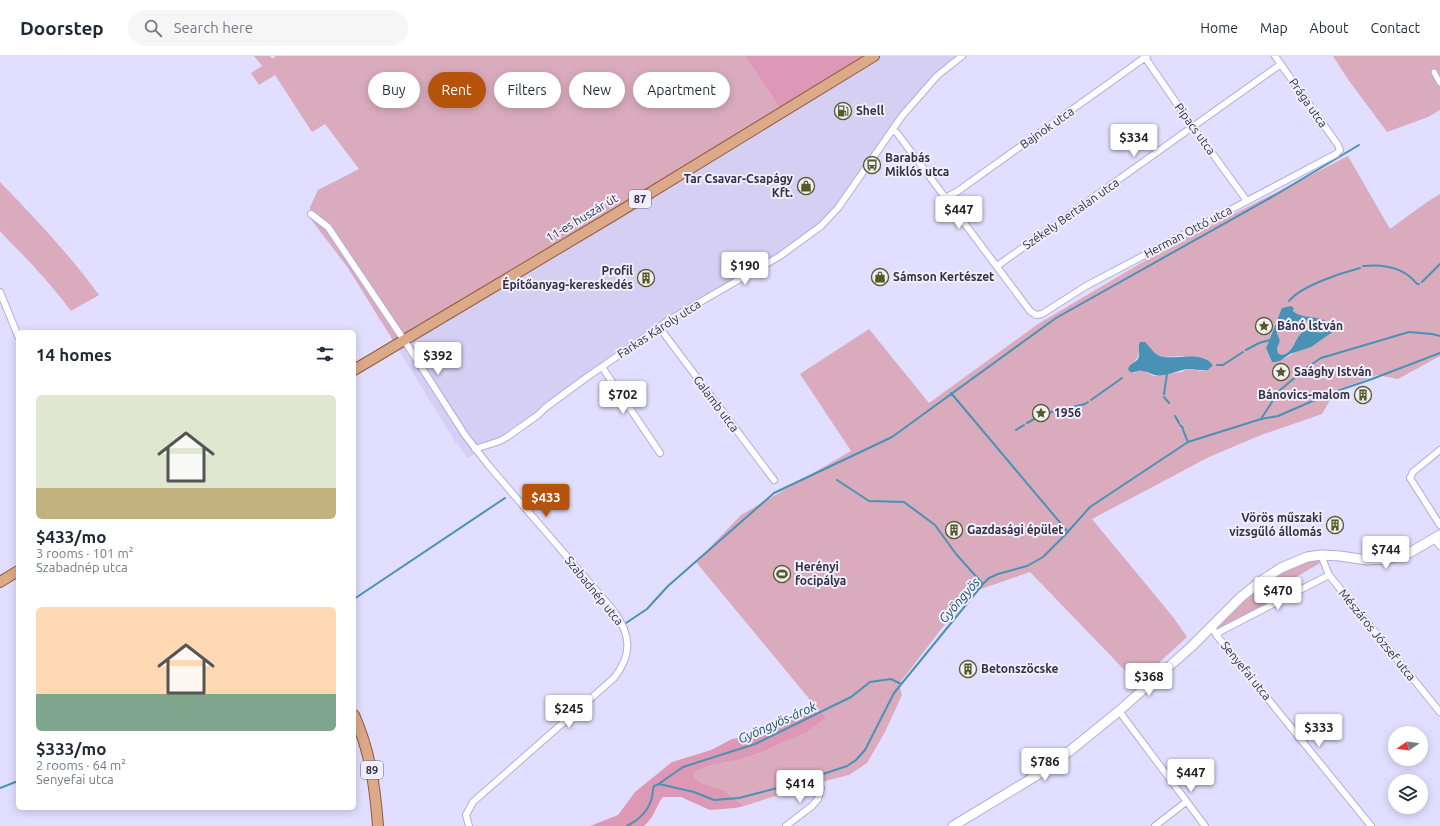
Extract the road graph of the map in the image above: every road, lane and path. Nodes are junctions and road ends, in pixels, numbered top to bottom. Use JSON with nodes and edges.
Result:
{"nodes":[{"id":1,"x":874,"y":56,"type":"edge"},
{"id":2,"x":962,"y":56,"type":"edge"},
{"id":3,"x":1275,"y":56,"type":"edge"},
{"id":4,"x":1145,"y":57,"type":"edge"},
{"id":5,"x":1281,"y":64,"type":"junction"},
{"id":6,"x":1434,"y":72,"type":"dead end"},
{"id":7,"x":1440,"y":83,"type":"edge"},
{"id":8,"x":1193,"y":127,"type":"junction"},
{"id":9,"x":892,"y":130,"type":"junction"},
{"id":10,"x":1340,"y":150,"type":"joint"},
{"id":11,"x":945,"y":198,"type":"junction"},
{"id":12,"x":1247,"y":201,"type":"junction"},
{"id":13,"x":310,"y":214,"type":"dead end"},
{"id":14,"x":997,"y":266,"type":"junction"},
{"id":15,"x":0,"y":292,"type":"edge"},
{"id":16,"x":659,"y":327,"type":"junction"},
{"id":17,"x":16,"y":331,"type":"edge"},
{"id":18,"x":404,"y":340,"type":"junction"},
{"id":19,"x":602,"y":366,"type":"junction"},
{"id":20,"x":356,"y":369,"type":"edge"},
{"id":21,"x":475,"y":449,"type":"junction"},
{"id":22,"x":1440,"y":450,"type":"edge"},
{"id":23,"x":660,"y":453,"type":"dead end"},
{"id":24,"x":774,"y":480,"type":"dead end"},
{"id":25,"x":1440,"y":525,"type":"edge"},
{"id":26,"x":1438,"y":540,"type":"edge"},
{"id":27,"x":1321,"y":555,"type":"junction"},
{"id":28,"x":16,"y":572,"type":"edge"},
{"id":29,"x":1328,"y":575,"type":"junction"},
{"id":30,"x":0,"y":582,"type":"edge"},
{"id":31,"x":1212,"y":627,"type":"junction"},
{"id":32,"x":1217,"y":636,"type":"junction"},
{"id":33,"x":1118,"y":711,"type":"junction"},
{"id":34,"x":1440,"y":712,"type":"edge"},
{"id":35,"x":356,"y":720,"type":"edge"},
{"id":36,"x":821,"y":788,"type":"dead end"},
{"id":37,"x":1186,"y":802,"type":"junction"},
{"id":38,"x":377,"y":823,"type":"edge"},
{"id":39,"x":469,"y":826,"type":"edge"},
{"id":40,"x":786,"y":826,"type":"edge"},
{"id":41,"x":953,"y":826,"type":"edge"},
{"id":42,"x":1155,"y":826,"type":"edge"},
{"id":43,"x":1205,"y":826,"type":"edge"},
{"id":44,"x":1371,"y":826,"type":"edge"}],
"edges":[{"from":1,"to":18,"type":"main road","name":"11-es huszár út","number":"87"},
{"from":2,"to":9,"type":"street","name":"Farkas Károly utca"},
{"from":3,"to":5,"type":"street","name":"Prága utca"},
{"from":4,"to":8,"type":"street","name":"Pipacs utca"},
{"from":4,"to":11,"type":"street","name":"Bajnok utca"},
{"from":5,"to":8,"type":"street","name":"Székely Bertalan utca"},
{"from":5,"to":10,"type":"street","name":"Prága utca"},
{"from":6,"to":7,"type":"street"},
{"from":8,"to":12,"type":"street","name":"Pipacs utca"},
{"from":8,"to":14,"type":"street","name":"Székely Bertalan utca"},
{"from":9,"to":11,"type":"street"},
{"from":9,"to":16,"type":"street","name":"Farkas Károly utca"},
{"from":10,"to":12,"type":"street","name":"Herman Ottó utca"},
{"from":11,"to":14,"type":"street"},
{"from":12,"to":14,"type":"street","name":"Herman Ottó utca"},
{"from":13,"to":18,"type":"street","name":"Szabadnép utca"},
{"from":15,"to":17,"type":"street"},
{"from":16,"to":19,"type":"street","name":"Farkas Károly utca"},
{"from":16,"to":24,"type":"street","name":"Galamb utca"},
{"from":18,"to":20,"type":"main road","number":"87"},
{"from":18,"to":21,"type":"street","name":"Szabadnép utca"},
{"from":19,"to":21,"type":"street","name":"Farkas Károly utca"},
{"from":19,"to":23,"type":"street"},
{"from":21,"to":39,"type":"street","name":"Szabadnép utca"},
{"from":22,"to":25,"type":"street"},
{"from":26,"to":27,"type":"main road"},
{"from":27,"to":29,"type":"street","name":"Mészáros József utca"},
{"from":27,"to":31,"type":"main road"},
{"from":28,"to":30,"type":"main road"},
{"from":29,"to":32,"type":"street"},
{"from":29,"to":34,"type":"street","name":"Mészáros József utca"},
{"from":31,"to":32,"type":"street","name":"Senyefai utca"},
{"from":31,"to":33,"type":"main road"},
{"from":32,"to":44,"type":"street","name":"Senyefai utca"},
{"from":33,"to":37,"type":"street"},
{"from":33,"to":41,"type":"main road"},
{"from":35,"to":38,"type":"main road","number":"89"},
{"from":36,"to":40,"type":"street"},
{"from":37,"to":42,"type":"street"},
{"from":37,"to":43,"type":"street"}]}
